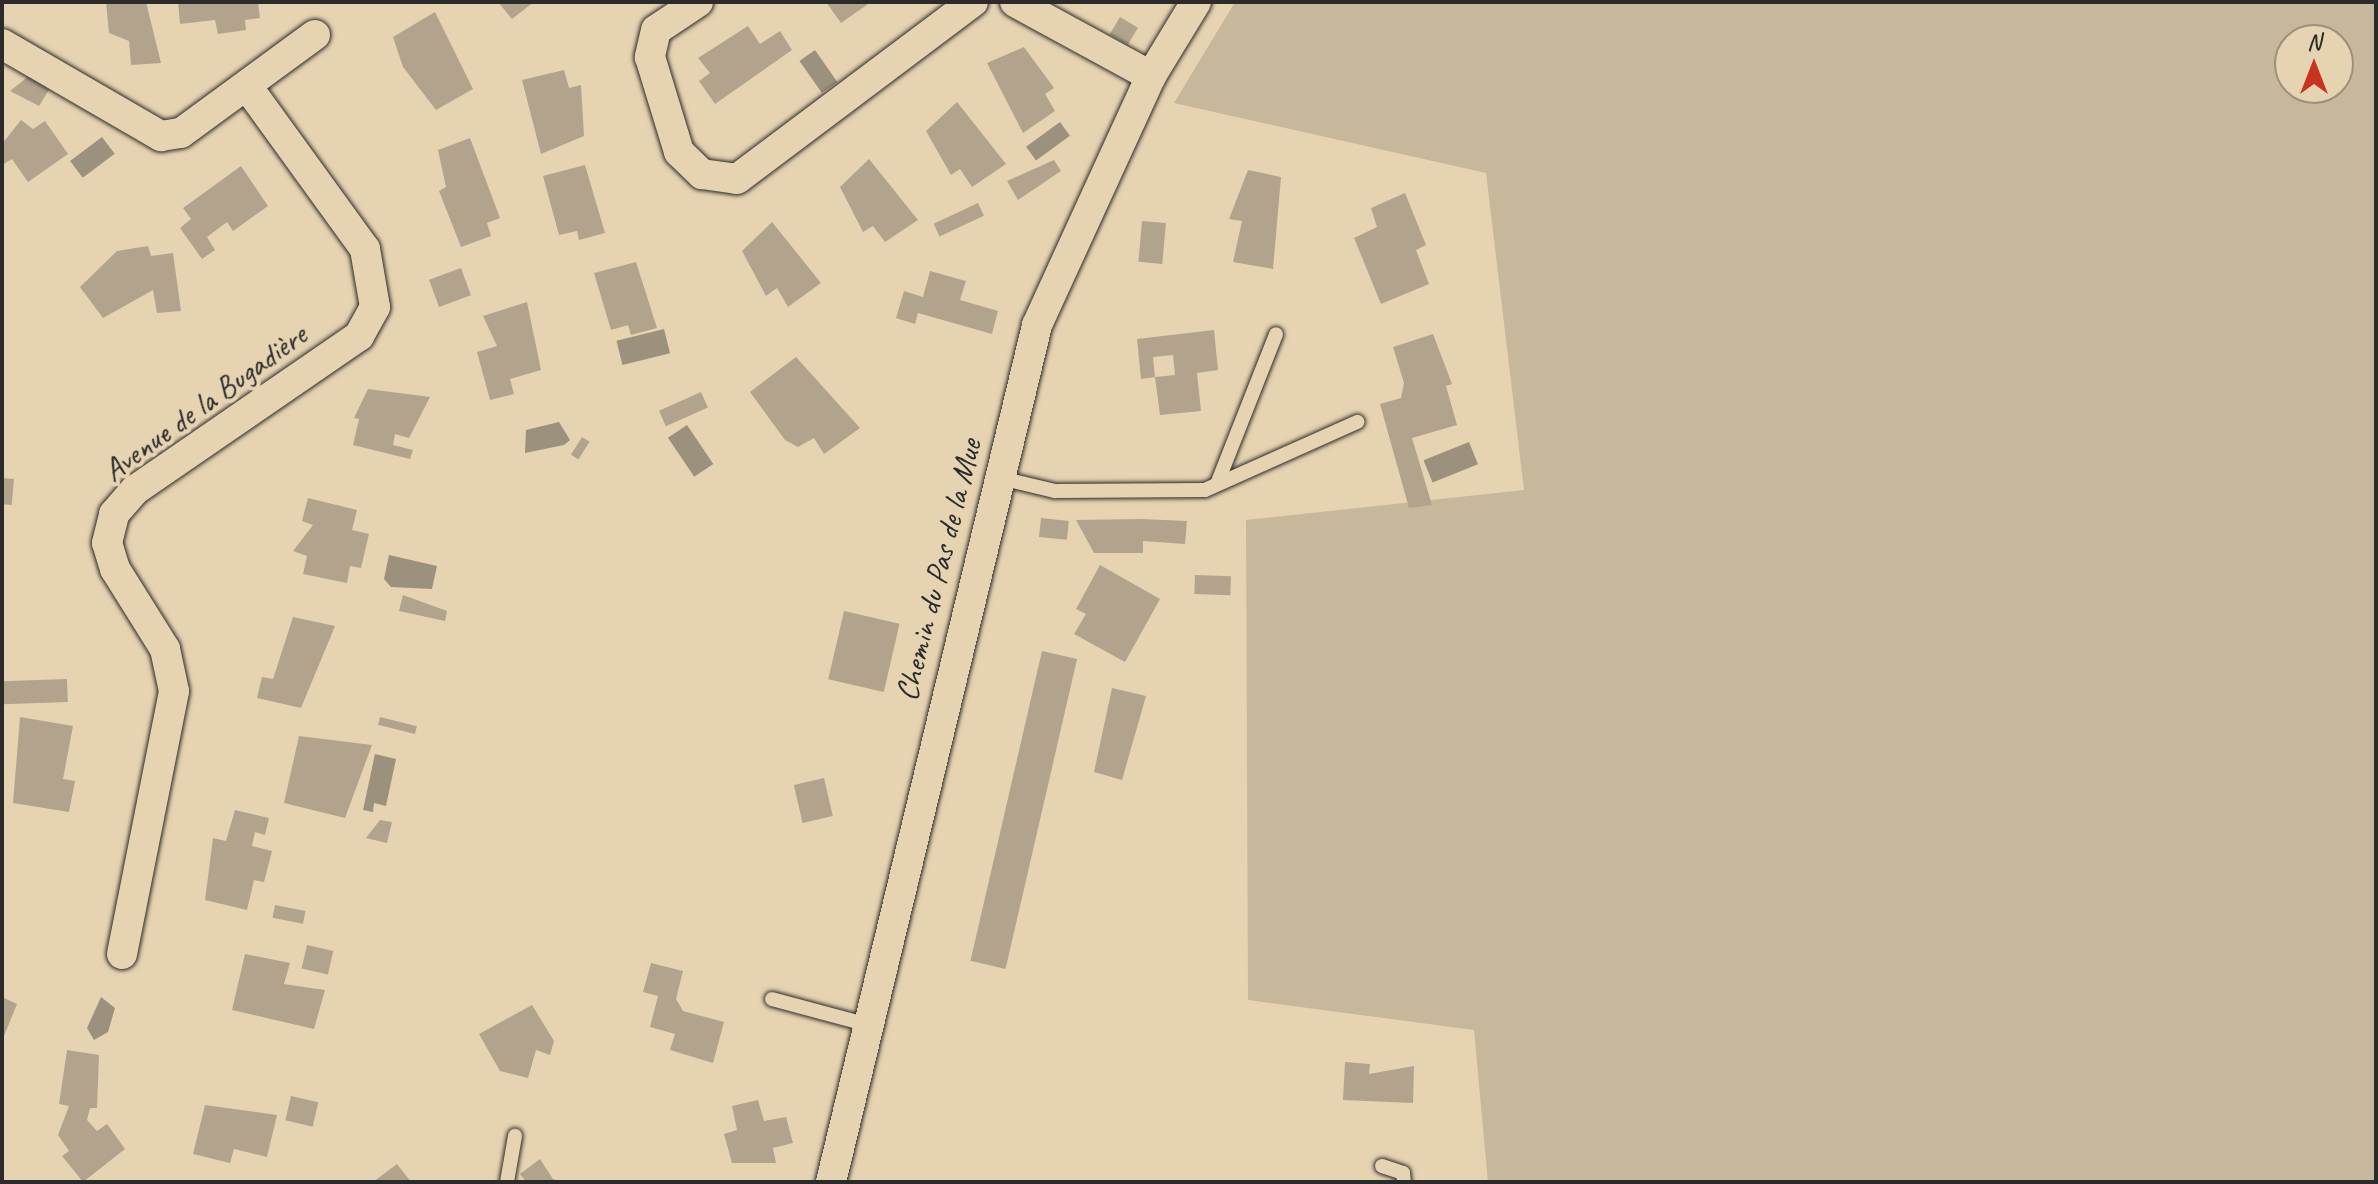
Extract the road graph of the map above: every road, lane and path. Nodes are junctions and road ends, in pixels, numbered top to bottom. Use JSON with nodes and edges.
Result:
{"nodes":[{"id":1,"x":698,"y":2,"type":"edge"},
{"id":2,"x":973,"y":2,"type":"edge"},
{"id":3,"x":1015,"y":2,"type":"edge"},
{"id":4,"x":1196,"y":2,"type":"edge"},
{"id":5,"x":315,"y":35,"type":"dead end"},
{"id":6,"x":2,"y":44,"type":"edge"},
{"id":7,"x":1151,"y":76,"type":"junction"},
{"id":8,"x":247,"y":86,"type":"junction"},
{"id":9,"x":1276,"y":334,"type":"dead end"},
{"id":10,"x":1357,"y":422,"type":"dead end"},
{"id":11,"x":999,"y":477,"type":"junction"},
{"id":12,"x":1217,"y":484,"type":"junction"},
{"id":13,"x":122,"y":954,"type":"dead end"},
{"id":14,"x":772,"y":999,"type":"dead end"},
{"id":15,"x":865,"y":1024,"type":"junction"},
{"id":16,"x":515,"y":1136,"type":"dead end"},
{"id":17,"x":1382,"y":1166,"type":"dead end"},
{"id":18,"x":507,"y":1182,"type":"edge"},
{"id":19,"x":831,"y":1182,"type":"edge"},
{"id":20,"x":1404,"y":1182,"type":"edge"}],
"edges":[{"from":1,"to":2,"type":"street"},
{"from":3,"to":7,"type":"street"},
{"from":4,"to":7,"type":"street","name":"Chemin du Pas de la Mue"},
{"from":5,"to":8,"type":"street"},
{"from":6,"to":8,"type":"street"},
{"from":7,"to":11,"type":"street","name":"Chemin du Pas de la Mue"},
{"from":8,"to":13,"type":"street","name":"Avenue de la Bugadière"},
{"from":9,"to":12,"type":"lane"},
{"from":10,"to":12,"type":"lane"},
{"from":11,"to":12,"type":"lane"},
{"from":11,"to":15,"type":"street","name":"Chemin du Pas de la Mue"},
{"from":14,"to":15,"type":"lane"},
{"from":15,"to":19,"type":"street","name":"Chemin du Pas de la Mue"},
{"from":16,"to":18,"type":"lane"},
{"from":17,"to":20,"type":"lane"}]}
